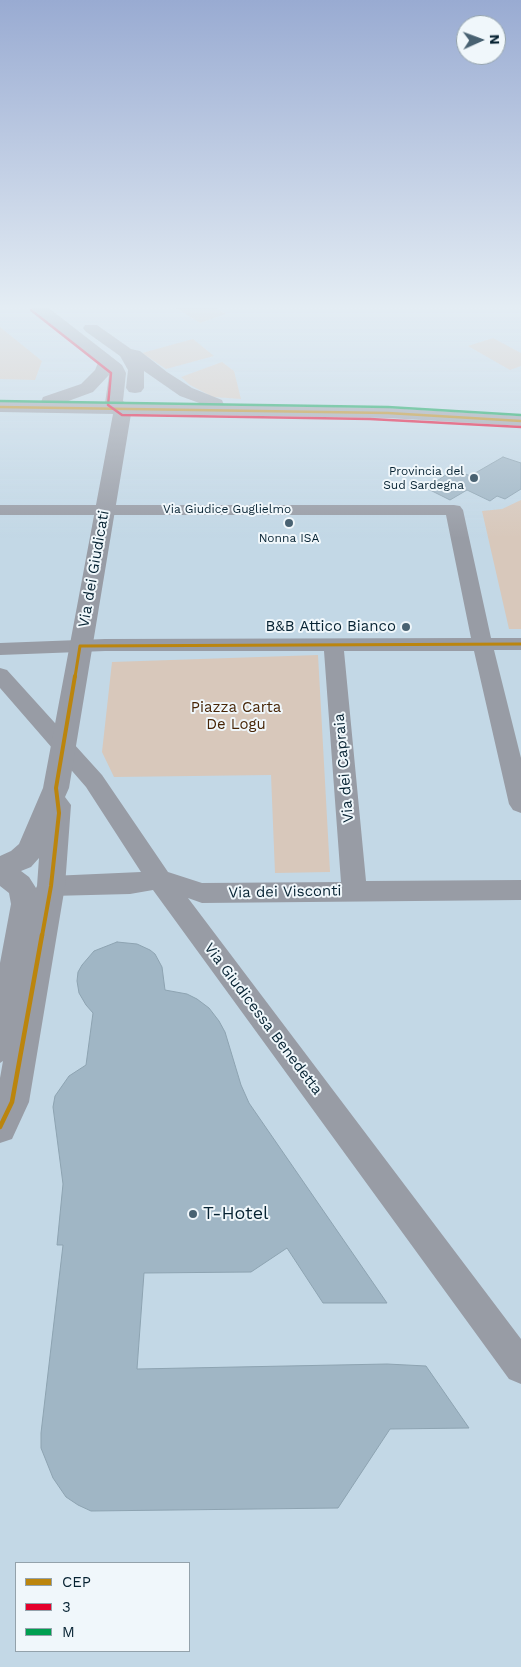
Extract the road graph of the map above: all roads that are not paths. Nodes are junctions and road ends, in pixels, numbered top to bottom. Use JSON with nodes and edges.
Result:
{"nodes":[{"id":1,"x":92,"y":383,"type":"edge"},
{"id":2,"x":117,"y":383,"type":"edge"},
{"id":3,"x":136,"y":383,"type":"edge"},
{"id":4,"x":172,"y":383,"type":"edge"},
{"id":5,"x":0,"y":407,"type":"edge"},
{"id":6,"x":34,"y":407,"type":"junction"},
{"id":7,"x":123,"y":409,"type":"junction"},
{"id":8,"x":245,"y":410,"type":"junction"},
{"id":9,"x":521,"y":421,"type":"edge"},
{"id":10,"x":105,"y":508,"type":"junction"},
{"id":11,"x":0,"y":510,"type":"edge"},
{"id":12,"x":333,"y":644,"type":"junction"},
{"id":13,"x":482,"y":644,"type":"junction"},
{"id":14,"x":521,"y":644,"type":"edge"},
{"id":15,"x":80,"y":646,"type":"junction"},
{"id":16,"x":0,"y":649,"type":"edge"},
{"id":17,"x":0,"y":675,"type":"edge"},
{"id":18,"x":62,"y":744,"type":"junction"},
{"id":19,"x":56,"y":788,"type":"junction"},
{"id":20,"x":521,"y":804,"type":"edge"},
{"id":21,"x":0,"y":870,"type":"edge"},
{"id":22,"x":159,"y":879,"type":"junction"},
{"id":23,"x":51,"y":886,"type":"junction"},
{"id":24,"x":521,"y":890,"type":"edge"},
{"id":25,"x":354,"y":891,"type":"junction"},
{"id":26,"x":0,"y":1048,"type":"edge"},
{"id":27,"x":0,"y":1127,"type":"edge"},
{"id":28,"x":521,"y":1367,"type":"edge"}],
"edges":[{"from":1,"to":6,"type":"street"},
{"from":2,"to":7,"type":"street"},
{"from":3,"to":7,"type":"street"},
{"from":4,"to":8,"type":"street"},
{"from":5,"to":6,"type":"street"},
{"from":6,"to":7,"type":"street"},
{"from":7,"to":8,"type":"street"},
{"from":7,"to":10,"type":"street","name":"Via dei Giudicati"},
{"from":8,"to":9,"type":"street"},
{"from":10,"to":11,"type":"street","name":"Via Giudice Guglielmo"},
{"from":10,"to":13,"type":"street","name":"Via Giudice Guglielmo"},
{"from":10,"to":15,"type":"street","name":"Via dei Giudicati"},
{"from":12,"to":13,"type":"street"},
{"from":12,"to":15,"type":"street"},
{"from":12,"to":25,"type":"street","name":"Via dei Capraia"},
{"from":13,"to":14,"type":"street"},
{"from":13,"to":20,"type":"street"},
{"from":15,"to":16,"type":"street"},
{"from":15,"to":18,"type":"street","name":"Via dei Giudicati"},
{"from":17,"to":18,"type":"street","name":"Via Giudicessa Benedetta"},
{"from":18,"to":19,"type":"street","name":"Via dei Giudicati"},
{"from":18,"to":22,"type":"street","name":"Via Giudicessa Benedetta"},
{"from":19,"to":21,"type":"street","name":"Via dei Giudicati"},
{"from":19,"to":23,"type":"street","name":"Via dei Giudicati"},
{"from":21,"to":26,"type":"street","name":"Via dei Giudicati"},
{"from":22,"to":23,"type":"street","name":"Via dei Visconti"},
{"from":22,"to":25,"type":"street","name":"Via dei Visconti"},
{"from":22,"to":28,"type":"street","name":"Via Giudicessa Benedetta"},
{"from":23,"to":27,"type":"street","name":"Via dei Giudicati"},
{"from":24,"to":25,"type":"street","name":"Via dei Visconti"}]}
